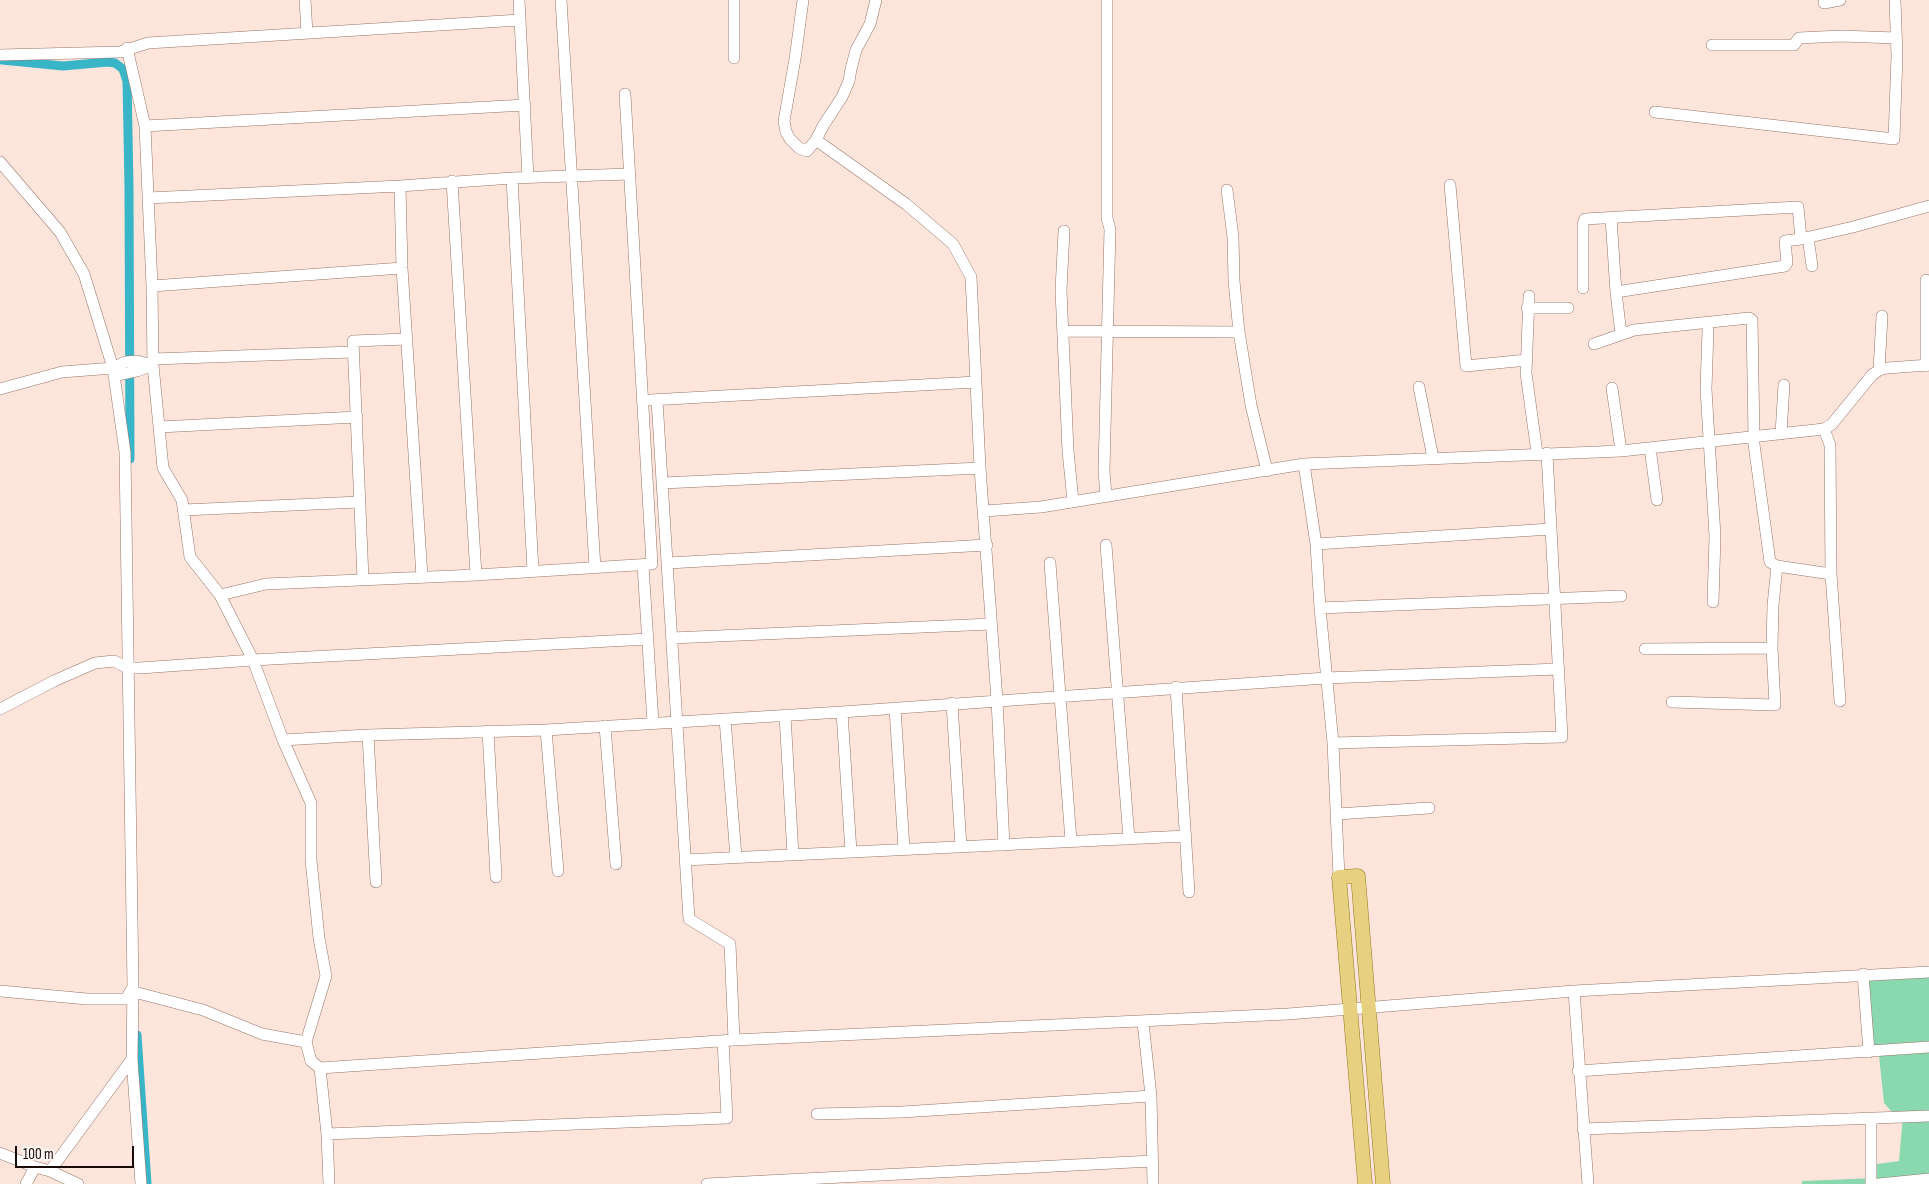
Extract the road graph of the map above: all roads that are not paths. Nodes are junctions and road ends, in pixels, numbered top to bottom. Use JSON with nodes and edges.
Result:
{"nodes":[{"id":1,"x":305,"y":0,"type":"edge"},
{"id":2,"x":519,"y":0,"type":"edge"},
{"id":3,"x":561,"y":0,"type":"edge"},
{"id":4,"x":734,"y":0,"type":"edge"},
{"id":5,"x":803,"y":0,"type":"edge"},
{"id":6,"x":876,"y":0,"type":"edge"},
{"id":7,"x":1107,"y":0,"type":"edge"},
{"id":8,"x":1840,"y":0,"type":"edge"},
{"id":9,"x":1895,"y":0,"type":"edge"},
{"id":10,"x":1824,"y":3,"type":"dead end"},
{"id":11,"x":520,"y":20,"type":"junction"},
{"id":12,"x":307,"y":33,"type":"junction"},
{"id":13,"x":1896,"y":38,"type":"junction"},
{"id":14,"x":1712,"y":45,"type":"dead end"},
{"id":15,"x":127,"y":48,"type":"junction"},
{"id":16,"x":0,"y":55,"type":"edge"},
{"id":17,"x":734,"y":58,"type":"dead end"},
{"id":18,"x":625,"y":94,"type":"dead end"},
{"id":19,"x":525,"y":105,"type":"junction"},
{"id":20,"x":1655,"y":112,"type":"dead end"},
{"id":21,"x":145,"y":126,"type":"junction"},
{"id":22,"x":816,"y":140,"type":"junction"},
{"id":23,"x":0,"y":162,"type":"edge"},
{"id":24,"x":629,"y":174,"type":"junction"},
{"id":25,"x":572,"y":177,"type":"junction"},
{"id":26,"x":512,"y":178,"type":"junction"},
{"id":27,"x":528,"y":178,"type":"junction"},
{"id":28,"x":452,"y":181,"type":"junction"},
{"id":29,"x":1450,"y":185,"type":"dead end"},
{"id":30,"x":400,"y":186,"type":"junction"},
{"id":31,"x":1227,"y":190,"type":"dead end"},
{"id":32,"x":148,"y":198,"type":"junction"},
{"id":33,"x":1929,"y":206,"type":"edge"},
{"id":34,"x":1611,"y":218,"type":"junction"},
{"id":35,"x":1064,"y":231,"type":"dead end"},
{"id":36,"x":1805,"y":238,"type":"junction"},
{"id":37,"x":1812,"y":266,"type":"dead end"},
{"id":38,"x":402,"y":268,"type":"junction"},
{"id":39,"x":1926,"y":280,"type":"dead end"},
{"id":40,"x":152,"y":286,"type":"junction"},
{"id":41,"x":1583,"y":288,"type":"dead end"},
{"id":42,"x":1616,"y":292,"type":"junction"},
{"id":43,"x":1568,"y":308,"type":"dead end"},
{"id":44,"x":1882,"y":316,"type":"dead end"},
{"id":45,"x":1708,"y":330,"type":"dead end"},
{"id":46,"x":1063,"y":331,"type":"junction"},
{"id":47,"x":1108,"y":331,"type":"junction"},
{"id":48,"x":1239,"y":332,"type":"junction"},
{"id":49,"x":1621,"y":334,"type":"junction"},
{"id":50,"x":407,"y":339,"type":"junction"},
{"id":51,"x":1594,"y":344,"type":"dead end"},
{"id":52,"x":352,"y":352,"type":"junction"},
{"id":53,"x":1527,"y":360,"type":"junction"},
{"id":54,"x":153,"y":362,"type":"junction"},
{"id":55,"x":1928,"y":366,"type":"edge"},
{"id":56,"x":1879,"y":370,"type":"junction"},
{"id":57,"x":114,"y":372,"type":"junction"},
{"id":58,"x":976,"y":382,"type":"junction"},
{"id":59,"x":1784,"y":385,"type":"dead end"},
{"id":60,"x":1419,"y":387,"type":"dead end"},
{"id":61,"x":1612,"y":388,"type":"dead end"},
{"id":62,"x":0,"y":389,"type":"edge"},
{"id":63,"x":657,"y":400,"type":"junction"},
{"id":64,"x":642,"y":401,"type":"junction"},
{"id":65,"x":357,"y":417,"type":"junction"},
{"id":66,"x":159,"y":427,"type":"junction"},
{"id":67,"x":1824,"y":429,"type":"junction"},
{"id":68,"x":1781,"y":434,"type":"junction"},
{"id":69,"x":1753,"y":437,"type":"junction"},
{"id":70,"x":1710,"y":442,"type":"junction"},
{"id":71,"x":1650,"y":448,"type":"junction"},
{"id":72,"x":1621,"y":451,"type":"junction"},
{"id":73,"x":1542,"y":453,"type":"junction"},
{"id":74,"x":1433,"y":458,"type":"junction"},
{"id":75,"x":1304,"y":464,"type":"junction"},
{"id":76,"x":980,"y":468,"type":"junction"},
{"id":77,"x":1267,"y":471,"type":"junction"},
{"id":78,"x":663,"y":483,"type":"junction"},
{"id":79,"x":1106,"y":496,"type":"junction"},
{"id":80,"x":1656,"y":500,"type":"dead end"},
{"id":81,"x":1074,"y":501,"type":"junction"},
{"id":82,"x":360,"y":502,"type":"junction"},
{"id":83,"x":184,"y":510,"type":"junction"},
{"id":84,"x":984,"y":511,"type":"junction"},
{"id":85,"x":1551,"y":529,"type":"junction"},
{"id":86,"x":1316,"y":544,"type":"junction"},
{"id":87,"x":987,"y":545,"type":"junction"},
{"id":88,"x":1106,"y":545,"type":"dead end"},
{"id":89,"x":1050,"y":563,"type":"dead end"},
{"id":90,"x":668,"y":564,"type":"junction"},
{"id":91,"x":643,"y":565,"type":"junction"},
{"id":92,"x":1777,"y":566,"type":"junction"},
{"id":93,"x":596,"y":568,"type":"junction"},
{"id":94,"x":533,"y":572,"type":"junction"},
{"id":95,"x":1832,"y":574,"type":"junction"},
{"id":96,"x":476,"y":575,"type":"junction"},
{"id":97,"x":422,"y":577,"type":"junction"},
{"id":98,"x":362,"y":579,"type":"junction"},
{"id":99,"x":220,"y":595,"type":"junction"},
{"id":100,"x":1621,"y":596,"type":"dead end"},
{"id":101,"x":1555,"y":600,"type":"junction"},
{"id":102,"x":1713,"y":602,"type":"dead end"},
{"id":103,"x":1320,"y":608,"type":"junction"},
{"id":104,"x":991,"y":624,"type":"junction"},
{"id":105,"x":672,"y":638,"type":"junction"},
{"id":106,"x":648,"y":639,"type":"junction"},
{"id":107,"x":1772,"y":648,"type":"junction"},
{"id":108,"x":1645,"y":649,"type":"dead end"},
{"id":109,"x":253,"y":660,"type":"junction"},
{"id":110,"x":128,"y":668,"type":"junction"},
{"id":111,"x":1559,"y":670,"type":"junction"},
{"id":112,"x":1326,"y":678,"type":"junction"},
{"id":113,"x":1176,"y":687,"type":"junction"},
{"id":114,"x":1118,"y":692,"type":"junction"},
{"id":115,"x":1059,"y":696,"type":"junction"},
{"id":116,"x":997,"y":700,"type":"junction"},
{"id":117,"x":1840,"y":701,"type":"dead end"},
{"id":118,"x":1672,"y":702,"type":"dead end"},
{"id":119,"x":952,"y":703,"type":"junction"},
{"id":120,"x":895,"y":708,"type":"junction"},
{"id":121,"x":0,"y":709,"type":"edge"},
{"id":122,"x":842,"y":712,"type":"junction"},
{"id":123,"x":785,"y":715,"type":"junction"},
{"id":124,"x":725,"y":719,"type":"junction"},
{"id":125,"x":677,"y":722,"type":"junction"},
{"id":126,"x":653,"y":723,"type":"junction"},
{"id":127,"x":605,"y":726,"type":"junction"},
{"id":128,"x":546,"y":730,"type":"junction"},
{"id":129,"x":488,"y":731,"type":"junction"},
{"id":130,"x":368,"y":735,"type":"junction"},
{"id":131,"x":283,"y":740,"type":"junction"},
{"id":132,"x":1333,"y":743,"type":"junction"},
{"id":133,"x":1429,"y":808,"type":"dead end"},
{"id":134,"x":1336,"y":814,"type":"junction"},
{"id":135,"x":1186,"y":836,"type":"junction"},
{"id":136,"x":1129,"y":839,"type":"junction"},
{"id":137,"x":1071,"y":841,"type":"junction"},
{"id":138,"x":1004,"y":844,"type":"junction"},
{"id":139,"x":961,"y":846,"type":"junction"},
{"id":140,"x":904,"y":849,"type":"junction"},
{"id":141,"x":851,"y":852,"type":"junction"},
{"id":142,"x":792,"y":855,"type":"junction"},
{"id":143,"x":736,"y":857,"type":"junction"},
{"id":144,"x":685,"y":860,"type":"junction"},
{"id":145,"x":616,"y":864,"type":"dead end"},
{"id":146,"x":558,"y":871,"type":"dead end"},
{"id":147,"x":1339,"y":877,"type":"junction"},
{"id":148,"x":496,"y":878,"type":"dead end"},
{"id":149,"x":376,"y":882,"type":"dead end"},
{"id":150,"x":1188,"y":892,"type":"dead end"},
{"id":151,"x":1929,"y":972,"type":"edge"},
{"id":152,"x":1863,"y":974,"type":"junction"},
{"id":153,"x":136,"y":990,"type":"junction"},
{"id":154,"x":0,"y":991,"type":"edge"},
{"id":155,"x":1574,"y":991,"type":"junction"},
{"id":156,"x":1369,"y":1007,"type":"junction"},
{"id":157,"x":1352,"y":1010,"type":"junction"},
{"id":158,"x":1143,"y":1022,"type":"junction"},
{"id":159,"x":728,"y":1040,"type":"junction"},
{"id":160,"x":306,"y":1042,"type":"junction"},
{"id":161,"x":1929,"y":1047,"type":"edge"},
{"id":162,"x":1869,"y":1052,"type":"junction"},
{"id":163,"x":132,"y":1059,"type":"junction"},
{"id":164,"x":320,"y":1068,"type":"junction"},
{"id":165,"x":1578,"y":1071,"type":"junction"},
{"id":166,"x":1151,"y":1096,"type":"junction"},
{"id":167,"x":817,"y":1114,"type":"dead end"},
{"id":168,"x":1929,"y":1116,"type":"edge"},
{"id":169,"x":1872,"y":1118,"type":"junction"},
{"id":170,"x":1583,"y":1128,"type":"junction"},
{"id":171,"x":327,"y":1134,"type":"junction"},
{"id":172,"x":0,"y":1153,"type":"edge"},
{"id":173,"x":1152,"y":1161,"type":"junction"},
{"id":174,"x":35,"y":1167,"type":"junction"},
{"id":175,"x":50,"y":1171,"type":"junction"},
{"id":176,"x":1929,"y":1179,"type":"edge"},
{"id":177,"x":822,"y":1181,"type":"edge"},
{"id":178,"x":728,"y":1183,"type":"edge"},
{"id":179,"x":26,"y":1184,"type":"edge"},
{"id":180,"x":78,"y":1184,"type":"edge"},
{"id":181,"x":140,"y":1184,"type":"edge"},
{"id":182,"x":329,"y":1184,"type":"edge"},
{"id":183,"x":707,"y":1184,"type":"edge"},
{"id":184,"x":1153,"y":1184,"type":"edge"},
{"id":185,"x":1365,"y":1184,"type":"edge"},
{"id":186,"x":1383,"y":1184,"type":"edge"},
{"id":187,"x":1588,"y":1184,"type":"edge"},
{"id":188,"x":1871,"y":1184,"type":"edge"},
{"id":189,"x":1879,"y":1184,"type":"edge"}],
"edges":[{"from":1,"to":12,"type":"street"},
{"from":2,"to":11,"type":"street"},
{"from":3,"to":25,"type":"street"},
{"from":4,"to":17,"type":"street"},
{"from":5,"to":22,"type":"street"},
{"from":6,"to":22,"type":"street"},
{"from":7,"to":47,"type":"street"},
{"from":8,"to":10,"type":"street"},
{"from":9,"to":13,"type":"street"},
{"from":11,"to":12,"type":"street"},
{"from":11,"to":19,"type":"street"},
{"from":12,"to":15,"type":"street"},
{"from":13,"to":14,"type":"street"},
{"from":13,"to":20,"type":"street"},
{"from":15,"to":16,"type":"street"},
{"from":15,"to":21,"type":"street"},
{"from":18,"to":24,"type":"street"},
{"from":19,"to":21,"type":"street"},
{"from":19,"to":27,"type":"street"},
{"from":21,"to":32,"type":"street"},
{"from":22,"to":58,"type":"street"},
{"from":23,"to":57,"type":"street"},
{"from":24,"to":25,"type":"street"},
{"from":24,"to":64,"type":"street"},
{"from":25,"to":27,"type":"street"},
{"from":25,"to":93,"type":"street"},
{"from":26,"to":27,"type":"street"},
{"from":26,"to":28,"type":"street"},
{"from":26,"to":94,"type":"street"},
{"from":28,"to":30,"type":"street"},
{"from":28,"to":96,"type":"street"},
{"from":29,"to":53,"type":"street"},
{"from":30,"to":32,"type":"street"},
{"from":30,"to":38,"type":"street"},
{"from":31,"to":48,"type":"street"},
{"from":32,"to":40,"type":"street"},
{"from":33,"to":36,"type":"street"},
{"from":34,"to":36,"type":"street"},
{"from":34,"to":41,"type":"street"},
{"from":34,"to":42,"type":"street"},
{"from":35,"to":46,"type":"street"},
{"from":36,"to":37,"type":"street"},
{"from":36,"to":42,"type":"street"},
{"from":38,"to":40,"type":"street"},
{"from":38,"to":50,"type":"street"},
{"from":39,"to":55,"type":"street"},
{"from":40,"to":54,"type":"street"},
{"from":42,"to":49,"type":"street"},
{"from":43,"to":53,"type":"street"},
{"from":44,"to":56,"type":"street"},
{"from":45,"to":70,"type":"street"},
{"from":46,"to":47,"type":"street"},
{"from":46,"to":81,"type":"street"},
{"from":47,"to":48,"type":"street"},
{"from":47,"to":79,"type":"street"},
{"from":48,"to":77,"type":"street"},
{"from":49,"to":51,"type":"street"},
{"from":49,"to":69,"type":"street"},
{"from":50,"to":52,"type":"street"},
{"from":50,"to":97,"type":"street"},
{"from":52,"to":54,"type":"street"},
{"from":52,"to":65,"type":"street"},
{"from":53,"to":73,"type":"street"},
{"from":54,"to":57,"type":"street"},
{"from":54,"to":66,"type":"street"},
{"from":55,"to":56,"type":"street"},
{"from":56,"to":67,"type":"street"},
{"from":57,"to":62,"type":"street"},
{"from":57,"to":110,"type":"street"},
{"from":58,"to":63,"type":"street"},
{"from":58,"to":76,"type":"street"},
{"from":59,"to":68,"type":"street"},
{"from":60,"to":74,"type":"street"},
{"from":61,"to":72,"type":"street"},
{"from":63,"to":64,"type":"street"},
{"from":63,"to":78,"type":"street"},
{"from":64,"to":91,"type":"street"},
{"from":65,"to":66,"type":"street"},
{"from":65,"to":82,"type":"street"},
{"from":66,"to":83,"type":"street"},
{"from":67,"to":68,"type":"street"},
{"from":67,"to":95,"type":"street"},
{"from":68,"to":69,"type":"street"},
{"from":69,"to":70,"type":"street"},
{"from":69,"to":92,"type":"street"},
{"from":70,"to":71,"type":"street"},
{"from":70,"to":102,"type":"street"},
{"from":71,"to":72,"type":"street"},
{"from":71,"to":80,"type":"street"},
{"from":72,"to":73,"type":"street"},
{"from":73,"to":74,"type":"street"},
{"from":73,"to":85,"type":"street"},
{"from":74,"to":75,"type":"street"},
{"from":75,"to":77,"type":"street"},
{"from":75,"to":86,"type":"street"},
{"from":76,"to":78,"type":"street"},
{"from":76,"to":84,"type":"street"},
{"from":77,"to":79,"type":"street"},
{"from":78,"to":90,"type":"street"},
{"from":79,"to":81,"type":"street"},
{"from":81,"to":84,"type":"street"},
{"from":82,"to":83,"type":"street"},
{"from":82,"to":98,"type":"street"},
{"from":83,"to":99,"type":"street"},
{"from":84,"to":87,"type":"street"},
{"from":85,"to":86,"type":"street"},
{"from":85,"to":101,"type":"street"},
{"from":86,"to":103,"type":"street"},
{"from":87,"to":90,"type":"street"},
{"from":87,"to":104,"type":"street"},
{"from":88,"to":114,"type":"street"},
{"from":89,"to":115,"type":"street"},
{"from":90,"to":105,"type":"street"},
{"from":91,"to":93,"type":"street"},
{"from":91,"to":106,"type":"street"},
{"from":92,"to":95,"type":"street"},
{"from":92,"to":107,"type":"street"},
{"from":93,"to":94,"type":"street"},
{"from":94,"to":96,"type":"street"},
{"from":95,"to":117,"type":"street"},
{"from":96,"to":97,"type":"street"},
{"from":97,"to":98,"type":"street"},
{"from":98,"to":99,"type":"street"},
{"from":99,"to":109,"type":"street"},
{"from":100,"to":101,"type":"street"},
{"from":101,"to":103,"type":"street"},
{"from":101,"to":111,"type":"street"},
{"from":103,"to":112,"type":"street"},
{"from":104,"to":105,"type":"street"},
{"from":104,"to":116,"type":"street"},
{"from":105,"to":125,"type":"street"},
{"from":106,"to":109,"type":"street"},
{"from":106,"to":126,"type":"street"},
{"from":107,"to":108,"type":"street"},
{"from":107,"to":118,"type":"street"},
{"from":109,"to":110,"type":"street"},
{"from":109,"to":131,"type":"street"},
{"from":110,"to":121,"type":"street"},
{"from":110,"to":153,"type":"street"},
{"from":111,"to":112,"type":"street"},
{"from":111,"to":132,"type":"street"},
{"from":112,"to":113,"type":"street"},
{"from":112,"to":132,"type":"street"},
{"from":113,"to":114,"type":"street"},
{"from":113,"to":135,"type":"street"},
{"from":114,"to":115,"type":"street"},
{"from":114,"to":136,"type":"street"},
{"from":115,"to":116,"type":"street"},
{"from":115,"to":137,"type":"street"},
{"from":116,"to":119,"type":"street"},
{"from":116,"to":138,"type":"street"},
{"from":119,"to":120,"type":"street"},
{"from":119,"to":139,"type":"street"},
{"from":120,"to":122,"type":"street"},
{"from":120,"to":140,"type":"street"},
{"from":122,"to":123,"type":"street"},
{"from":122,"to":141,"type":"street"},
{"from":123,"to":124,"type":"street"},
{"from":123,"to":142,"type":"street"},
{"from":124,"to":125,"type":"street"},
{"from":124,"to":143,"type":"street"},
{"from":125,"to":126,"type":"street"},
{"from":125,"to":144,"type":"street"},
{"from":126,"to":127,"type":"street"},
{"from":127,"to":128,"type":"street"},
{"from":127,"to":145,"type":"street"},
{"from":128,"to":129,"type":"street"},
{"from":128,"to":146,"type":"street"},
{"from":129,"to":130,"type":"street"},
{"from":129,"to":148,"type":"street"},
{"from":130,"to":131,"type":"street"},
{"from":130,"to":149,"type":"street"},
{"from":131,"to":160,"type":"street"},
{"from":132,"to":134,"type":"street"},
{"from":133,"to":134,"type":"street"},
{"from":134,"to":147,"type":"street"},
{"from":135,"to":136,"type":"street"},
{"from":135,"to":150,"type":"street"},
{"from":136,"to":137,"type":"street"},
{"from":137,"to":138,"type":"street"},
{"from":138,"to":139,"type":"street"},
{"from":139,"to":140,"type":"street"},
{"from":140,"to":141,"type":"street"},
{"from":141,"to":142,"type":"street"},
{"from":142,"to":143,"type":"street"},
{"from":143,"to":144,"type":"street"},
{"from":144,"to":159,"type":"street"},
{"from":147,"to":156,"type":"main road"},
{"from":147,"to":157,"type":"main road"},
{"from":151,"to":152,"type":"street"},
{"from":152,"to":155,"type":"street"},
{"from":152,"to":162,"type":"street"},
{"from":153,"to":154,"type":"street"},
{"from":153,"to":160,"type":"street"},
{"from":153,"to":163,"type":"street"},
{"from":155,"to":156,"type":"street"},
{"from":155,"to":165,"type":"street"},
{"from":156,"to":157,"type":"street"},
{"from":156,"to":186,"type":"main road"},
{"from":157,"to":158,"type":"street"},
{"from":157,"to":185,"type":"main road"},
{"from":158,"to":159,"type":"street"},
{"from":158,"to":166,"type":"street"},
{"from":159,"to":164,"type":"street"},
{"from":159,"to":171,"type":"street"},
{"from":160,"to":164,"type":"street"},
{"from":161,"to":162,"type":"street"},
{"from":162,"to":165,"type":"street"},
{"from":163,"to":175,"type":"street"},
{"from":163,"to":181,"type":"street"},
{"from":164,"to":171,"type":"street"},
{"from":165,"to":170,"type":"street"},
{"from":166,"to":167,"type":"street"},
{"from":166,"to":173,"type":"street"},
{"from":168,"to":169,"type":"street"},
{"from":169,"to":170,"type":"street"},
{"from":169,"to":188,"type":"street"},
{"from":170,"to":187,"type":"street"},
{"from":171,"to":182,"type":"street"},
{"from":172,"to":174,"type":"street"},
{"from":173,"to":177,"type":"street"},
{"from":173,"to":184,"type":"street"},
{"from":174,"to":175,"type":"street"},
{"from":174,"to":179,"type":"street"},
{"from":175,"to":180,"type":"street"},
{"from":176,"to":189,"type":"street"},
{"from":177,"to":178,"type":"street"},
{"from":178,"to":183,"type":"street"}]}
